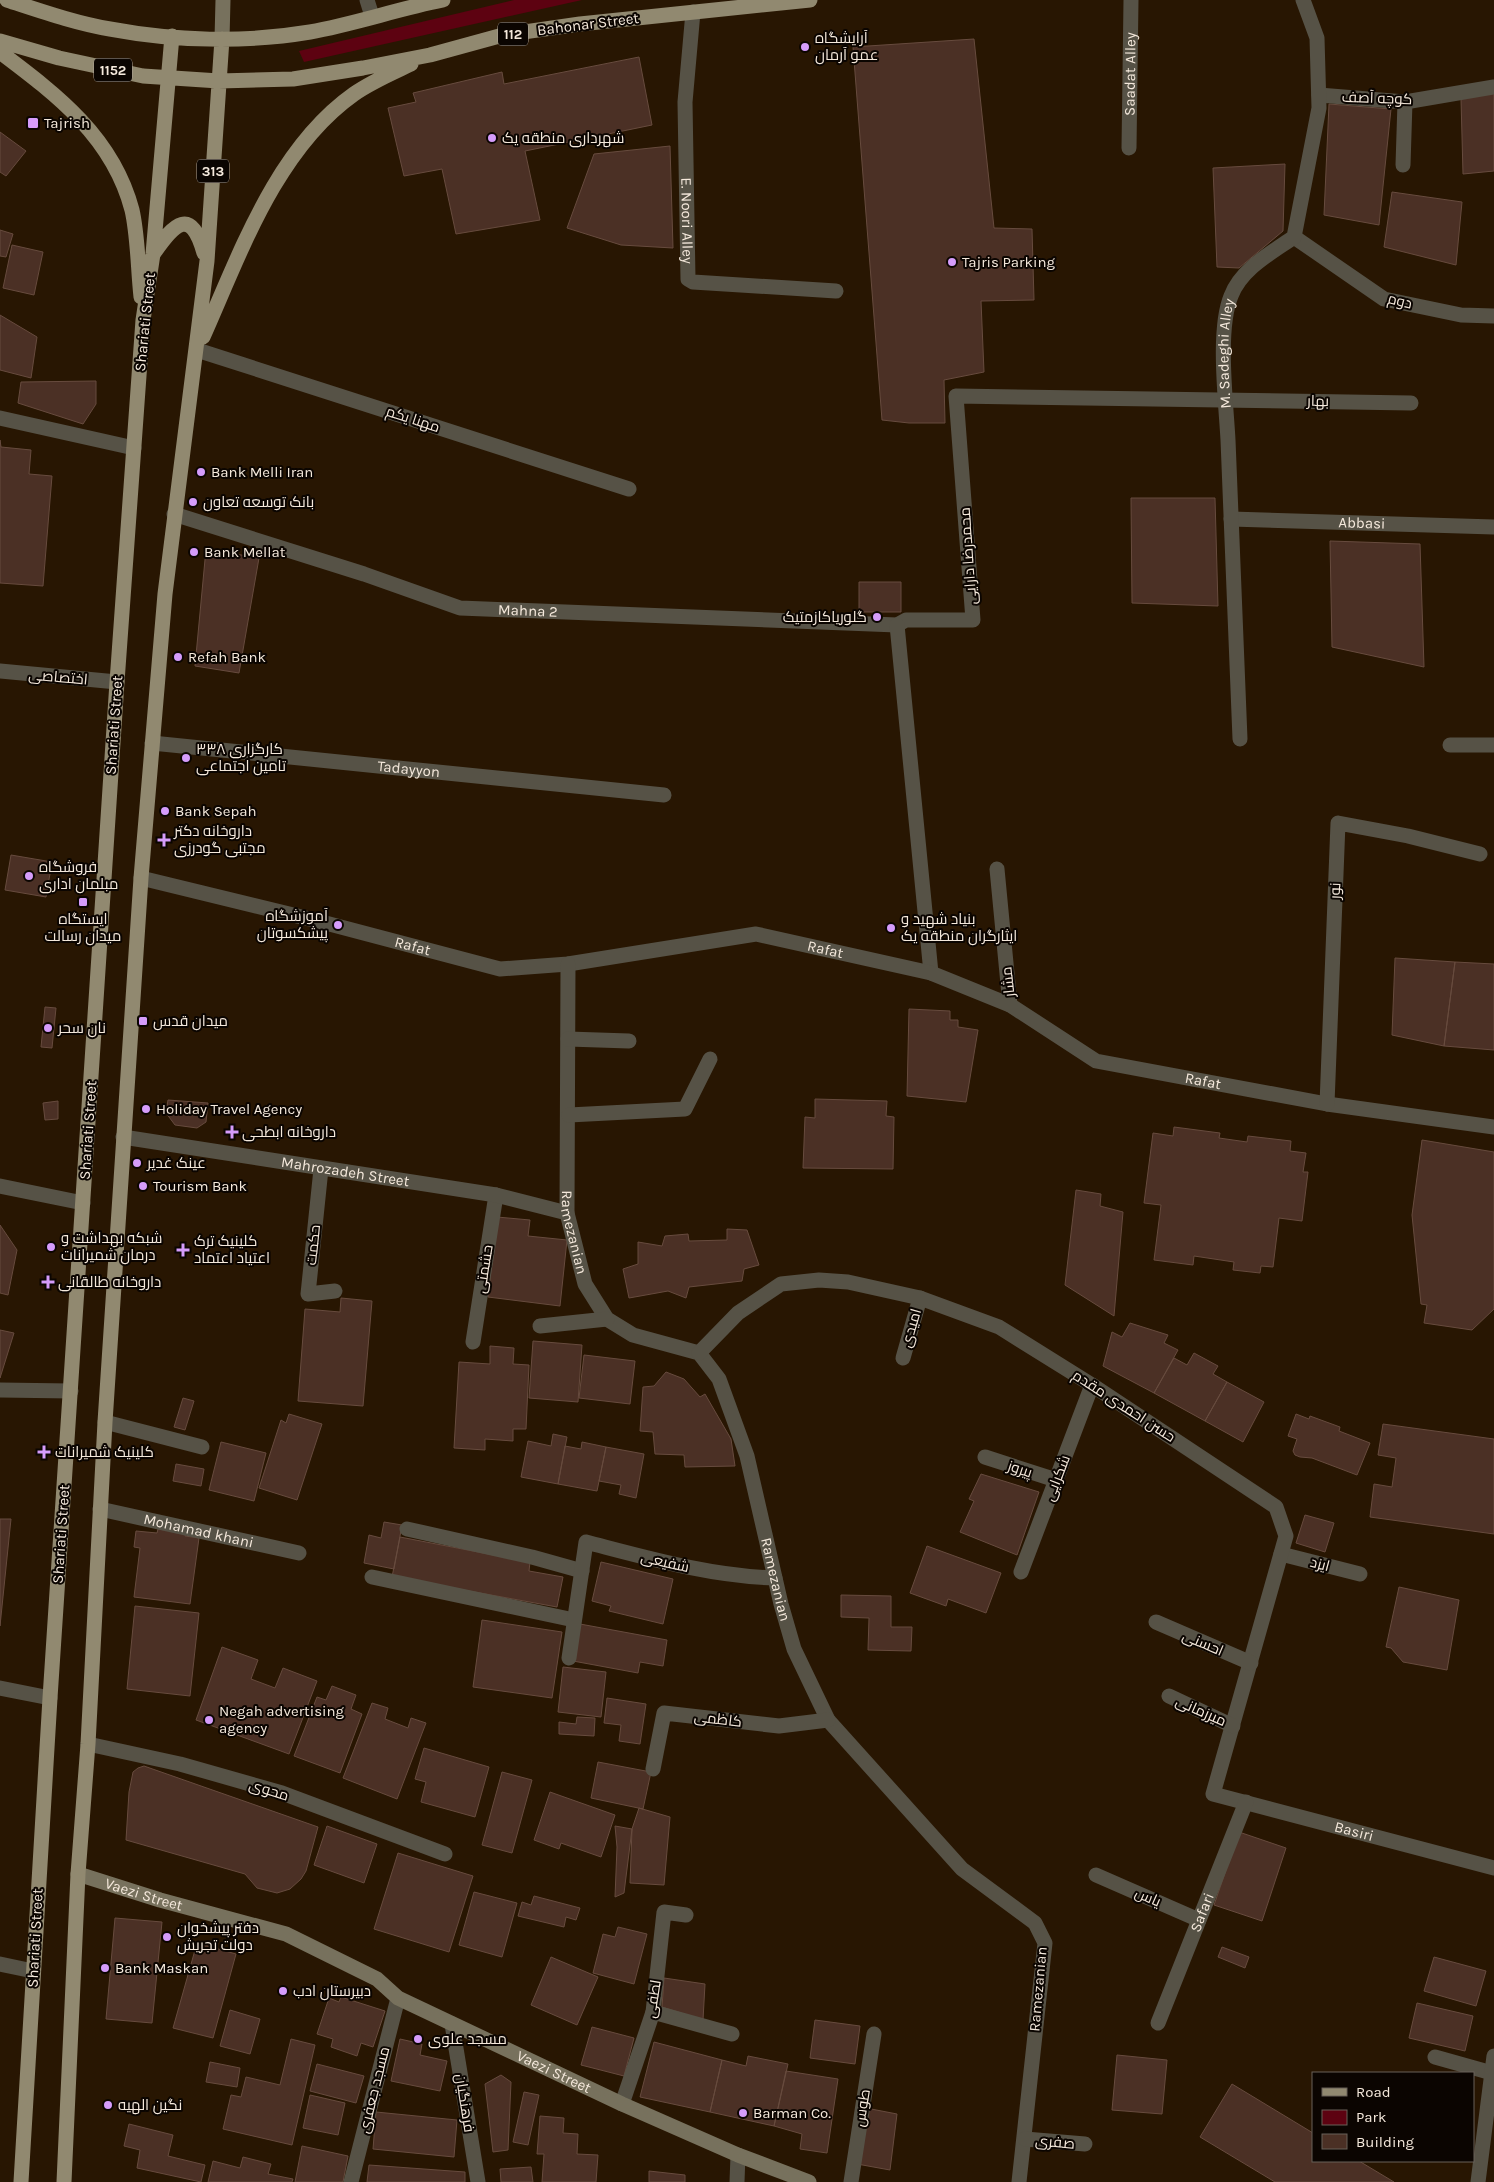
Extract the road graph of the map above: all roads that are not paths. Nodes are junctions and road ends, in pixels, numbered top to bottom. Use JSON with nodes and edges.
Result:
{"nodes":[{"id":1,"x":8,"y":0,"type":"edge"},
{"id":2,"x":223,"y":0,"type":"edge"},
{"id":3,"x":367,"y":0,"type":"edge"},
{"id":4,"x":443,"y":0,"type":"edge"},
{"id":5,"x":810,"y":0,"type":"edge"},
{"id":6,"x":1131,"y":0,"type":"edge"},
{"id":7,"x":1303,"y":0,"type":"edge"},
{"id":8,"x":693,"y":12,"type":"junction"},
{"id":9,"x":372,"y":16,"type":"junction"},
{"id":10,"x":172,"y":36,"type":"junction"},
{"id":11,"x":222,"y":39,"type":"junction"},
{"id":12,"x":0,"y":41,"type":"edge"},
{"id":13,"x":0,"y":52,"type":"edge"},
{"id":14,"x":430,"y":55,"type":"junction"},
{"id":15,"x":167,"y":78,"type":"junction"},
{"id":16,"x":220,"y":81,"type":"junction"},
{"id":17,"x":1494,"y":87,"type":"edge"},
{"id":18,"x":1319,"y":95,"type":"junction"},
{"id":19,"x":1405,"y":102,"type":"junction"},
{"id":20,"x":1129,"y":148,"type":"dead end"},
{"id":21,"x":1403,"y":165,"type":"dead end"},
{"id":22,"x":1294,"y":237,"type":"junction"},
{"id":23,"x":153,"y":254,"type":"junction"},
{"id":24,"x":207,"y":261,"type":"junction"},
{"id":25,"x":836,"y":291,"type":"dead end"},
{"id":26,"x":1494,"y":316,"type":"edge"},
{"id":27,"x":143,"y":320,"type":"junction"},
{"id":28,"x":197,"y":350,"type":"junction"},
{"id":29,"x":1226,"y":400,"type":"junction"},
{"id":30,"x":1411,"y":403,"type":"dead end"},
{"id":31,"x":0,"y":418,"type":"edge"},
{"id":32,"x":134,"y":448,"type":"junction"},
{"id":33,"x":629,"y":489,"type":"dead end"},
{"id":34,"x":174,"y":514,"type":"junction"},
{"id":35,"x":1231,"y":519,"type":"junction"},
{"id":36,"x":1494,"y":527,"type":"edge"},
{"id":37,"x":897,"y":625,"type":"junction"},
{"id":38,"x":0,"y":671,"type":"edge"},
{"id":39,"x":117,"y":682,"type":"junction"},
{"id":40,"x":1240,"y":740,"type":"dead end"},
{"id":41,"x":152,"y":742,"type":"junction"},
{"id":42,"x":1450,"y":745,"type":"dead end"},
{"id":43,"x":1494,"y":745,"type":"edge"},
{"id":44,"x":664,"y":795,"type":"dead end"},
{"id":45,"x":1480,"y":854,"type":"dead end"},
{"id":46,"x":997,"y":869,"type":"dead end"},
{"id":47,"x":141,"y":878,"type":"junction"},
{"id":48,"x":568,"y":964,"type":"junction"},
{"id":49,"x":931,"y":973,"type":"junction"},
{"id":50,"x":1010,"y":1005,"type":"junction"},
{"id":51,"x":568,"y":1039,"type":"junction"},
{"id":52,"x":629,"y":1041,"type":"dead end"},
{"id":53,"x":710,"y":1059,"type":"dead end"},
{"id":54,"x":1327,"y":1104,"type":"junction"},
{"id":55,"x":569,"y":1115,"type":"junction"},
{"id":56,"x":1494,"y":1127,"type":"edge"},
{"id":57,"x":123,"y":1137,"type":"junction"},
{"id":58,"x":321,"y":1169,"type":"junction"},
{"id":59,"x":0,"y":1186,"type":"edge"},
{"id":60,"x":496,"y":1195,"type":"junction"},
{"id":61,"x":83,"y":1203,"type":"junction"},
{"id":62,"x":567,"y":1213,"type":"junction"},
{"id":63,"x":335,"y":1291,"type":"dead end"},
{"id":64,"x":920,"y":1298,"type":"junction"},
{"id":65,"x":607,"y":1319,"type":"junction"},
{"id":66,"x":540,"y":1326,"type":"dead end"},
{"id":67,"x":473,"y":1342,"type":"dead end"},
{"id":68,"x":699,"y":1353,"type":"junction"},
{"id":69,"x":903,"y":1358,"type":"dead end"},
{"id":70,"x":1092,"y":1385,"type":"junction"},
{"id":71,"x":0,"y":1390,"type":"edge"},
{"id":72,"x":71,"y":1391,"type":"junction"},
{"id":73,"x":105,"y":1422,"type":"junction"},
{"id":74,"x":202,"y":1447,"type":"dead end"},
{"id":75,"x":985,"y":1457,"type":"dead end"},
{"id":76,"x":1056,"y":1480,"type":"junction"},
{"id":77,"x":100,"y":1509,"type":"junction"},
{"id":78,"x":407,"y":1529,"type":"dead end"},
{"id":79,"x":299,"y":1553,"type":"dead end"},
{"id":80,"x":1280,"y":1554,"type":"junction"},
{"id":81,"x":582,"y":1571,"type":"junction"},
{"id":82,"x":1021,"y":1572,"type":"dead end"},
{"id":83,"x":1360,"y":1574,"type":"dead end"},
{"id":84,"x":372,"y":1577,"type":"dead end"},
{"id":85,"x":775,"y":1578,"type":"junction"},
{"id":86,"x":574,"y":1620,"type":"junction"},
{"id":87,"x":1156,"y":1622,"type":"dead end"},
{"id":88,"x":569,"y":1658,"type":"dead end"},
{"id":89,"x":1251,"y":1663,"type":"junction"},
{"id":90,"x":0,"y":1688,"type":"edge"},
{"id":91,"x":1169,"y":1696,"type":"dead end"},
{"id":92,"x":50,"y":1698,"type":"junction"},
{"id":93,"x":828,"y":1720,"type":"junction"},
{"id":94,"x":1234,"y":1726,"type":"junction"},
{"id":95,"x":88,"y":1744,"type":"junction"},
{"id":96,"x":653,"y":1769,"type":"dead end"},
{"id":97,"x":1213,"y":1794,"type":"joint"},
{"id":98,"x":1246,"y":1802,"type":"junction"},
{"id":99,"x":445,"y":1854,"type":"dead end"},
{"id":100,"x":1494,"y":1868,"type":"edge"},
{"id":101,"x":78,"y":1874,"type":"junction"},
{"id":102,"x":1096,"y":1875,"type":"dead end"},
{"id":103,"x":686,"y":1915,"type":"dead end"},
{"id":104,"x":1199,"y":1920,"type":"junction"},
{"id":105,"x":0,"y":1964,"type":"edge"},
{"id":106,"x":33,"y":1971,"type":"junction"},
{"id":107,"x":398,"y":1998,"type":"junction"},
{"id":108,"x":653,"y":2012,"type":"junction"},
{"id":109,"x":1158,"y":2023,"type":"dead end"},
{"id":110,"x":452,"y":2024,"type":"junction"},
{"id":111,"x":732,"y":2034,"type":"dead end"},
{"id":112,"x":874,"y":2034,"type":"dead end"},
{"id":113,"x":1494,"y":2056,"type":"edge"},
{"id":114,"x":1435,"y":2057,"type":"dead end"},
{"id":115,"x":1492,"y":2073,"type":"junction"},
{"id":116,"x":622,"y":2104,"type":"junction"},
{"id":117,"x":1025,"y":2139,"type":"junction"},
{"id":118,"x":1085,"y":2144,"type":"dead end"},
{"id":119,"x":738,"y":2155,"type":"junction"},
{"id":120,"x":803,"y":2181,"type":"edge"},
{"id":121,"x":21,"y":2182,"type":"edge"},
{"id":122,"x":64,"y":2182,"type":"edge"},
{"id":123,"x":351,"y":2182,"type":"edge"},
{"id":124,"x":478,"y":2182,"type":"edge"},
{"id":125,"x":737,"y":2182,"type":"edge"},
{"id":126,"x":850,"y":2182,"type":"edge"},
{"id":127,"x":1019,"y":2182,"type":"edge"},
{"id":128,"x":1478,"y":2182,"type":"edge"}],
"edges":[{"from":1,"to":10,"type":"main road"},
{"from":2,"to":11,"type":"main road"},
{"from":3,"to":9,"type":"street"},
{"from":4,"to":9,"type":"main road"},
{"from":5,"to":8,"type":"main road","name":"Bahonar Street","number":"112"},
{"from":6,"to":20,"type":"street","name":"Saadat Alley"},
{"from":7,"to":18,"type":"street"},
{"from":8,"to":14,"type":"main road","name":"Bahonar Street","number":"112"},
{"from":8,"to":25,"type":"street","name":"E. Noori Alley"},
{"from":9,"to":11,"type":"main road"},
{"from":10,"to":11,"type":"main road"},
{"from":10,"to":15,"type":"main road","name":"Shariati Street"},
{"from":11,"to":16,"type":"main road"},
{"from":12,"to":15,"type":"main road","number":"1152"},
{"from":13,"to":27,"type":"main road"},
{"from":14,"to":16,"type":"main road","name":"Bahonar Street","number":"112"},
{"from":14,"to":28,"type":"main road"},
{"from":15,"to":16,"type":"main road","number":"1152"},
{"from":15,"to":23,"type":"main road","name":"Shariati Street"},
{"from":16,"to":24,"type":"main road","number":"313"},
{"from":17,"to":19,"type":"street","name":"کوچه آصف"},
{"from":18,"to":19,"type":"street","name":"کوچه آصف"},
{"from":18,"to":22,"type":"street"},
{"from":19,"to":21,"type":"street"},
{"from":22,"to":26,"type":"street","name":"دوم"},
{"from":22,"to":29,"type":"street","name":"M. Sadeghi Alley"},
{"from":23,"to":24,"type":"main road"},
{"from":23,"to":27,"type":"main road","name":"Shariati Street"},
{"from":24,"to":28,"type":"main road","number":"313"},
{"from":27,"to":32,"type":"main road","name":"Shariati Street"},
{"from":28,"to":33,"type":"street","name":"مهنا یکم"},
{"from":28,"to":34,"type":"main road","number":"313"},
{"from":29,"to":30,"type":"street","name":"بهار"},
{"from":29,"to":35,"type":"street","name":"M. Sadeghi Alley"},
{"from":29,"to":37,"type":"street","name":"محمدرضا دارایی"},
{"from":31,"to":32,"type":"street"},
{"from":32,"to":39,"type":"main road","name":"Shariati Street"},
{"from":34,"to":37,"type":"street","name":"Mahna 2"},
{"from":34,"to":41,"type":"main road","number":"313"},
{"from":35,"to":36,"type":"street","name":"Abbasi"},
{"from":35,"to":40,"type":"street","name":"M. Sadeghi Alley"},
{"from":37,"to":49,"type":"street"},
{"from":38,"to":39,"type":"street","name":"اختصاصی"},
{"from":39,"to":61,"type":"main road","name":"Shariati Street"},
{"from":41,"to":44,"type":"street","name":"Tadayyon"},
{"from":41,"to":47,"type":"main road","number":"313"},
{"from":42,"to":43,"type":"street"},
{"from":45,"to":54,"type":"street","name":"نور"},
{"from":46,"to":50,"type":"street","name":"مشار"},
{"from":47,"to":48,"type":"street","name":"Rafat"},
{"from":47,"to":57,"type":"main road","number":"313"},
{"from":48,"to":49,"type":"street","name":"Rafat"},
{"from":48,"to":51,"type":"street","name":"Ramezanian"},
{"from":49,"to":50,"type":"street","name":"Rafat"},
{"from":50,"to":54,"type":"street","name":"Rafat"},
{"from":51,"to":52,"type":"street"},
{"from":51,"to":55,"type":"street","name":"Ramezanian"},
{"from":53,"to":55,"type":"street"},
{"from":54,"to":56,"type":"street","name":"Rafat"},
{"from":55,"to":62,"type":"street","name":"Ramezanian"},
{"from":57,"to":58,"type":"street","name":"Mahrozadeh Street"},
{"from":57,"to":73,"type":"main road","number":"313"},
{"from":58,"to":60,"type":"street","name":"Mahrozadeh Street"},
{"from":58,"to":63,"type":"street","name":"حکمت"},
{"from":59,"to":61,"type":"street"},
{"from":60,"to":62,"type":"street","name":"Mahrozadeh Street"},
{"from":60,"to":67,"type":"street","name":"حشمتی"},
{"from":61,"to":72,"type":"main road","name":"Shariati Street"},
{"from":62,"to":65,"type":"street","name":"Ramezanian"},
{"from":64,"to":68,"type":"street","name":"حسن احمدی مقدم"},
{"from":64,"to":69,"type":"street","name":"امیدی"},
{"from":64,"to":70,"type":"street","name":"حسن احمدی مقدم"},
{"from":65,"to":66,"type":"street"},
{"from":65,"to":68,"type":"street","name":"Ramezanian"},
{"from":68,"to":85,"type":"street","name":"Ramezanian"},
{"from":70,"to":76,"type":"street","name":"شکرایی"},
{"from":70,"to":80,"type":"street","name":"حسن احمدی مقدم"},
{"from":71,"to":72,"type":"street"},
{"from":72,"to":92,"type":"main road","name":"Shariati Street"},
{"from":73,"to":74,"type":"street"},
{"from":73,"to":77,"type":"main road","number":"313"},
{"from":75,"to":76,"type":"street","name":"پیروز"},
{"from":76,"to":82,"type":"street","name":"شکرایی"},
{"from":77,"to":79,"type":"street","name":"Mohamad khani"},
{"from":77,"to":95,"type":"main road","number":"313"},
{"from":78,"to":81,"type":"street"},
{"from":80,"to":83,"type":"street","name":"ایزد"},
{"from":80,"to":89,"type":"street","name":"حسن احمدی مقدم"},
{"from":81,"to":85,"type":"street","name":"شفیعی"},
{"from":81,"to":86,"type":"street","name":"شفیعی"},
{"from":84,"to":86,"type":"street"},
{"from":85,"to":93,"type":"street","name":"Ramezanian"},
{"from":86,"to":88,"type":"street","name":"شفیعی"},
{"from":87,"to":89,"type":"street","name":"احسنی"},
{"from":89,"to":94,"type":"street","name":"حسن احمدی مقدم"},
{"from":90,"to":92,"type":"street"},
{"from":91,"to":94,"type":"street","name":"میرزمانی"},
{"from":92,"to":106,"type":"main road","name":"Shariati Street"},
{"from":93,"to":96,"type":"street","name":"کاظمی"},
{"from":93,"to":117,"type":"street","name":"Ramezanian"},
{"from":94,"to":97,"type":"street","name":"حسن احمدی مقدم"},
{"from":95,"to":99,"type":"street","name":"محوی"},
{"from":95,"to":101,"type":"main road","number":"313"},
{"from":97,"to":98,"type":"street","name":"Basiri"},
{"from":98,"to":100,"type":"street","name":"Basiri"},
{"from":98,"to":104,"type":"street","name":"Safari"},
{"from":101,"to":107,"type":"main road","name":"Vaezi Street"},
{"from":101,"to":122,"type":"main road","number":"313"},
{"from":102,"to":104,"type":"street","name":"یاس"},
{"from":103,"to":108,"type":"street","name":"لطفی"},
{"from":104,"to":109,"type":"street","name":"Safari"},
{"from":105,"to":106,"type":"street"},
{"from":106,"to":121,"type":"main road","name":"Shariati Street"},
{"from":107,"to":110,"type":"main road","name":"Vaezi Street"},
{"from":107,"to":123,"type":"street","name":"مسجد جعفری"},
{"from":108,"to":111,"type":"street"},
{"from":108,"to":116,"type":"street","name":"لطفی"},
{"from":110,"to":116,"type":"main road","name":"Vaezi Street"},
{"from":110,"to":124,"type":"street","name":"فرهنگیان"},
{"from":112,"to":126,"type":"street","name":"طوس"},
{"from":113,"to":115,"type":"street"},
{"from":114,"to":115,"type":"street"},
{"from":115,"to":128,"type":"street"},
{"from":116,"to":119,"type":"main road","name":"Vaezi Street"},
{"from":117,"to":118,"type":"street","name":"صفری"},
{"from":117,"to":127,"type":"street","name":"Ramezanian"},
{"from":119,"to":120,"type":"main road","name":"Vaezi Street"},
{"from":119,"to":125,"type":"street"}]}
